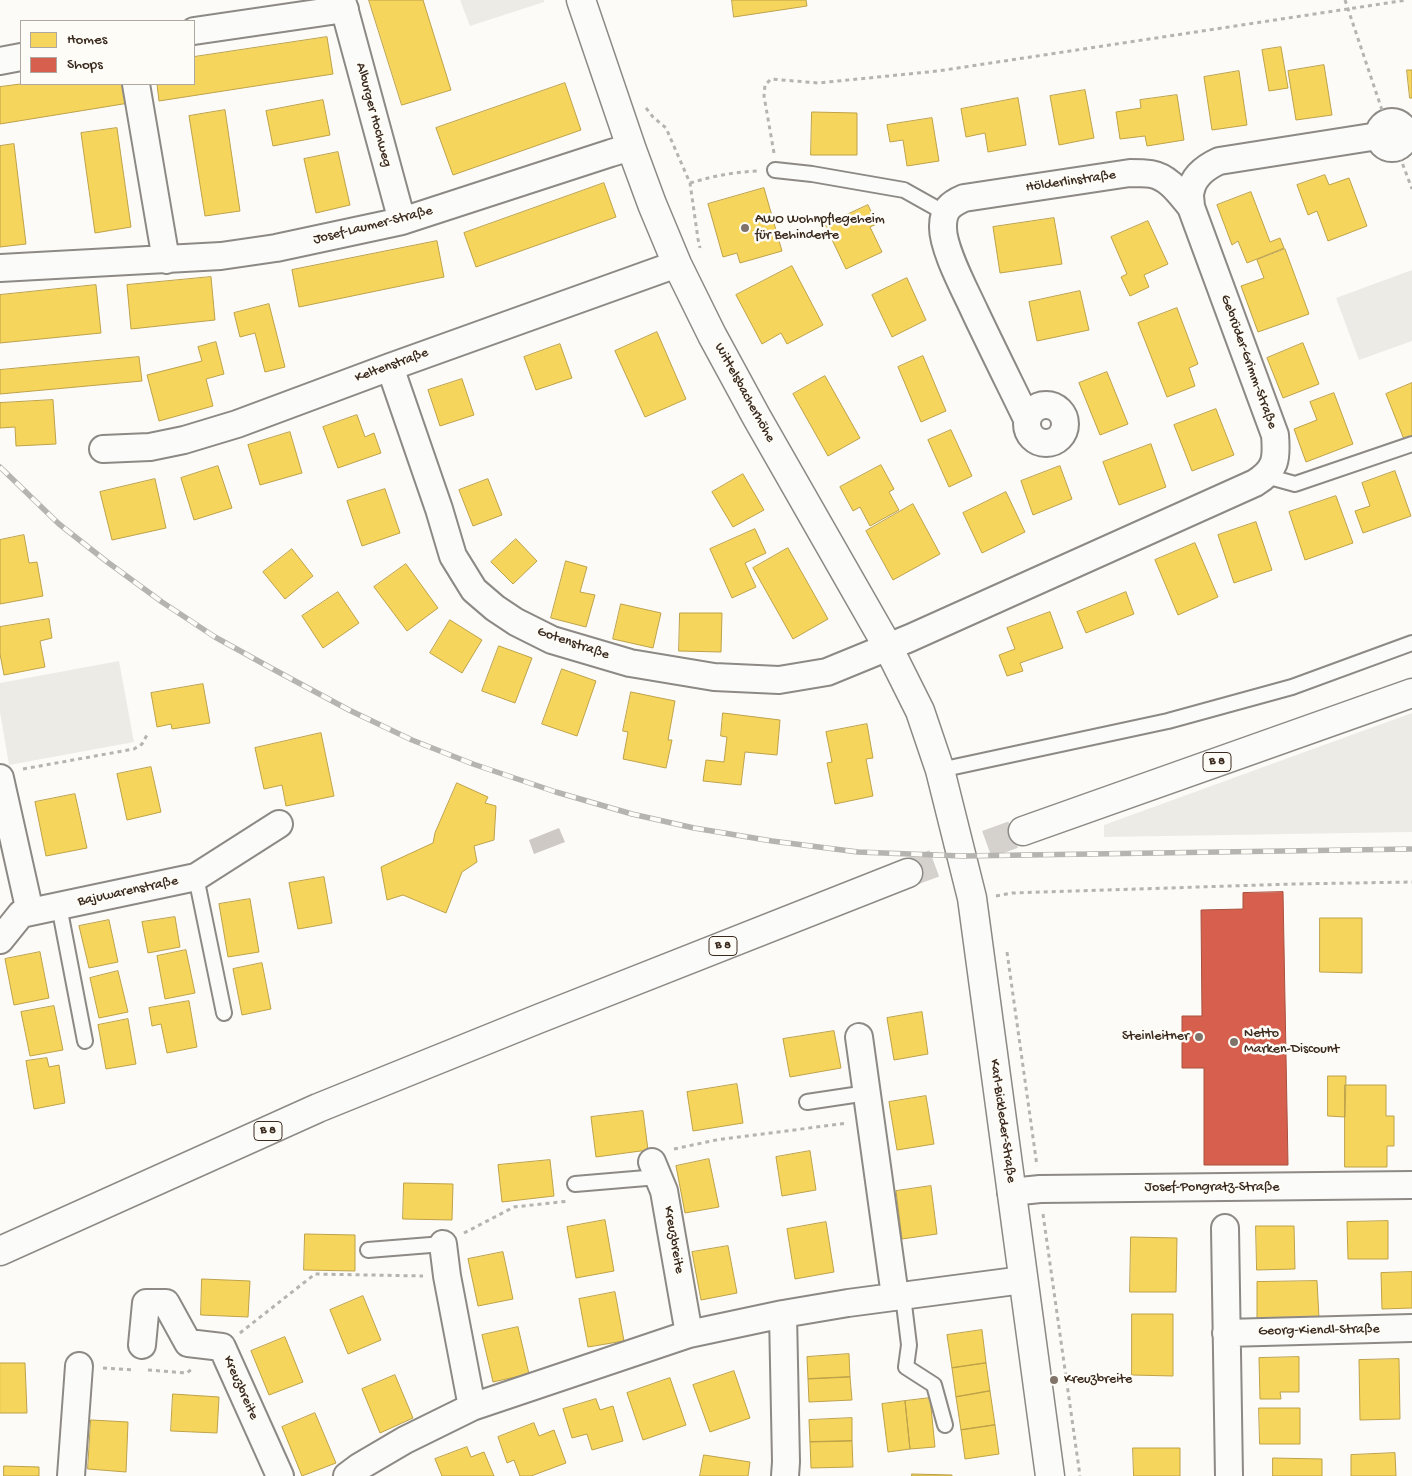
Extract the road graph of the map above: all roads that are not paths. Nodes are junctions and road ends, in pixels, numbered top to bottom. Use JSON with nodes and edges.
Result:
{"nodes":[{"id":1,"x":581,"y":0,"type":"edge"},
{"id":2,"x":344,"y":5,"type":"edge"},
{"id":3,"x":195,"y":31,"type":"edge"},
{"id":4,"x":20,"y":57,"type":"edge"},
{"id":5,"x":0,"y":61,"type":"edge"},
{"id":6,"x":136,"y":85,"type":"edge"},
{"id":7,"x":1396,"y":134,"type":"edge"},
{"id":8,"x":631,"y":147,"type":"junction"},
{"id":9,"x":775,"y":170,"type":"road end"},
{"id":10,"x":1191,"y":207,"type":"junction"},
{"id":11,"x":945,"y":213,"type":"junction"},
{"id":12,"x":402,"y":221,"type":"junction"},
{"id":13,"x":166,"y":260,"type":"junction"},
{"id":14,"x":690,"y":260,"type":"junction"},
{"id":15,"x":0,"y":268,"type":"edge"},
{"id":16,"x":996,"y":355,"type":"junction"},
{"id":17,"x":390,"y":366,"type":"junction"},
{"id":18,"x":1054,"y":406,"type":"junction"},
{"id":19,"x":1027,"y":419,"type":"junction"},
{"id":20,"x":1412,"y":444,"type":"edge"},
{"id":21,"x":103,"y":449,"type":"dead end"},
{"id":22,"x":1266,"y":476,"type":"junction"},
{"id":23,"x":1412,"y":643,"type":"edge"},
{"id":24,"x":888,"y":647,"type":"junction"},
{"id":25,"x":1412,"y":693,"type":"edge"},
{"id":26,"x":940,"y":770,"type":"junction"},
{"id":27,"x":10,"y":773,"type":"edge"},
{"id":28,"x":278,"y":824,"type":"dead end"},
{"id":29,"x":1023,"y":831,"type":"tunnel mouth"},
{"id":30,"x":908,"y":873,"type":"tunnel mouth"},
{"id":31,"x":196,"y":877,"type":"junction"},
{"id":32,"x":60,"y":906,"type":"junction"},
{"id":33,"x":30,"y":912,"type":"junction"},
{"id":34,"x":0,"y":940,"type":"edge"},
{"id":35,"x":224,"y":1013,"type":"dead end"},
{"id":36,"x":859,"y":1037,"type":"dead end"},
{"id":37,"x":84,"y":1041,"type":"dead end"},
{"id":38,"x":867,"y":1093,"type":"junction"},
{"id":39,"x":807,"y":1102,"type":"dead end"},
{"id":40,"x":655,"y":1169,"type":"joint"},
{"id":41,"x":575,"y":1184,"type":"dead end"},
{"id":42,"x":1412,"y":1185,"type":"edge"},
{"id":43,"x":1011,"y":1192,"type":"junction"},
{"id":44,"x":1225,"y":1228,"type":"dead end"},
{"id":45,"x":443,"y":1244,"type":"joint"},
{"id":46,"x":368,"y":1250,"type":"dead end"},
{"id":47,"x":0,"y":1251,"type":"edge"},
{"id":48,"x":1023,"y":1280,"type":"junction"},
{"id":49,"x":899,"y":1296,"type":"junction"},
{"id":50,"x":783,"y":1314,"type":"junction"},
{"id":51,"x":1412,"y":1328,"type":"edge"},
{"id":52,"x":1226,"y":1333,"type":"junction"},
{"id":53,"x":689,"y":1334,"type":"junction"},
{"id":54,"x":140,"y":1357,"type":"road end"},
{"id":55,"x":79,"y":1366,"type":"road end"},
{"id":56,"x":472,"y":1407,"type":"junction"},
{"id":57,"x":945,"y":1425,"type":"dead end"},
{"id":58,"x":71,"y":1476,"type":"edge"},
{"id":59,"x":280,"y":1476,"type":"edge"},
{"id":60,"x":347,"y":1476,"type":"edge"},
{"id":61,"x":785,"y":1476,"type":"edge"},
{"id":62,"x":1050,"y":1476,"type":"edge"},
{"id":63,"x":1229,"y":1476,"type":"edge"}],
"edges":[{"from":1,"to":8,"type":"street","name":"Wittelsbacherhöhe"},
{"from":2,"to":3,"type":"street","name":"Alburger Hochweg"},
{"from":2,"to":12,"type":"street","name":"Alburger Hochweg"},
{"from":4,"to":5,"type":"street"},
{"from":6,"to":13,"type":"street"},
{"from":7,"to":10,"type":"street","name":"Gebrüder-Grimm-Straße"},
{"from":8,"to":12,"type":"street","name":"Josef-Laumer-Straße"},
{"from":8,"to":14,"type":"street","name":"Wittelsbacherhöhe"},
{"from":9,"to":11,"type":"lane"},
{"from":10,"to":11,"type":"street","name":"Hölderlinstraße"},
{"from":10,"to":22,"type":"street","name":"Gebrüder-Grimm-Straße"},
{"from":11,"to":16,"type":"street"},
{"from":12,"to":13,"type":"street","name":"Josef-Laumer-Straße"},
{"from":13,"to":15,"type":"street","name":"Josef-Laumer-Straße"},
{"from":14,"to":17,"type":"street","name":"Keltenstraße"},
{"from":14,"to":24,"type":"street","name":"Wittelsbacherhöhe"},
{"from":16,"to":18,"type":"street"},
{"from":16,"to":19,"type":"street"},
{"from":17,"to":21,"type":"street","name":"Keltenstraße"},
{"from":17,"to":24,"type":"street","name":"Gotenstraße"},
{"from":18,"to":19,"type":"street"},
{"from":18,"to":19,"type":"street"},
{"from":20,"to":22,"type":"lane"},
{"from":22,"to":24,"type":"street"},
{"from":23,"to":26,"type":"lane"},
{"from":24,"to":26,"type":"street","name":"Wittelsbacherhöhe"},
{"from":25,"to":29,"type":"street","number":"B 8"},
{"from":26,"to":43,"type":"street","name":"Karl-Bickleder-Straße"},
{"from":27,"to":33,"type":"street"},
{"from":28,"to":31,"type":"street","name":"Bajuwarenstraße"},
{"from":30,"to":47,"type":"street","number":"B 8"},
{"from":31,"to":32,"type":"street","name":"Bajuwarenstraße"},
{"from":31,"to":35,"type":"lane","name":"Bajuwarenstraße"},
{"from":32,"to":33,"type":"street","name":"Bajuwarenstraße"},
{"from":32,"to":37,"type":"lane","name":"Bajuwarenstraße"},
{"from":33,"to":34,"type":"street","name":"Bajuwarenstraße"},
{"from":36,"to":38,"type":"street"},
{"from":38,"to":39,"type":"lane"},
{"from":38,"to":49,"type":"street"},
{"from":40,"to":41,"type":"lane"},
{"from":40,"to":53,"type":"street","name":"Kreuzbreite"},
{"from":42,"to":43,"type":"street","name":"Josef-Pongratz-Straße"},
{"from":43,"to":48,"type":"street","name":"Karl-Bickleder-Straße"},
{"from":44,"to":52,"type":"street"},
{"from":45,"to":46,"type":"lane"},
{"from":45,"to":56,"type":"street"},
{"from":48,"to":49,"type":"street"},
{"from":48,"to":62,"type":"street","name":"Karl-Bickleder-Straße"},
{"from":49,"to":50,"type":"street"},
{"from":49,"to":57,"type":"lane"},
{"from":50,"to":53,"type":"street"},
{"from":50,"to":61,"type":"street"},
{"from":51,"to":52,"type":"street","name":"Georg-Kiendl-Straße"},
{"from":52,"to":63,"type":"street"},
{"from":53,"to":56,"type":"street"},
{"from":54,"to":59,"type":"street","name":"Kreuzbreite"},
{"from":55,"to":58,"type":"street"},
{"from":56,"to":60,"type":"street"}]}
